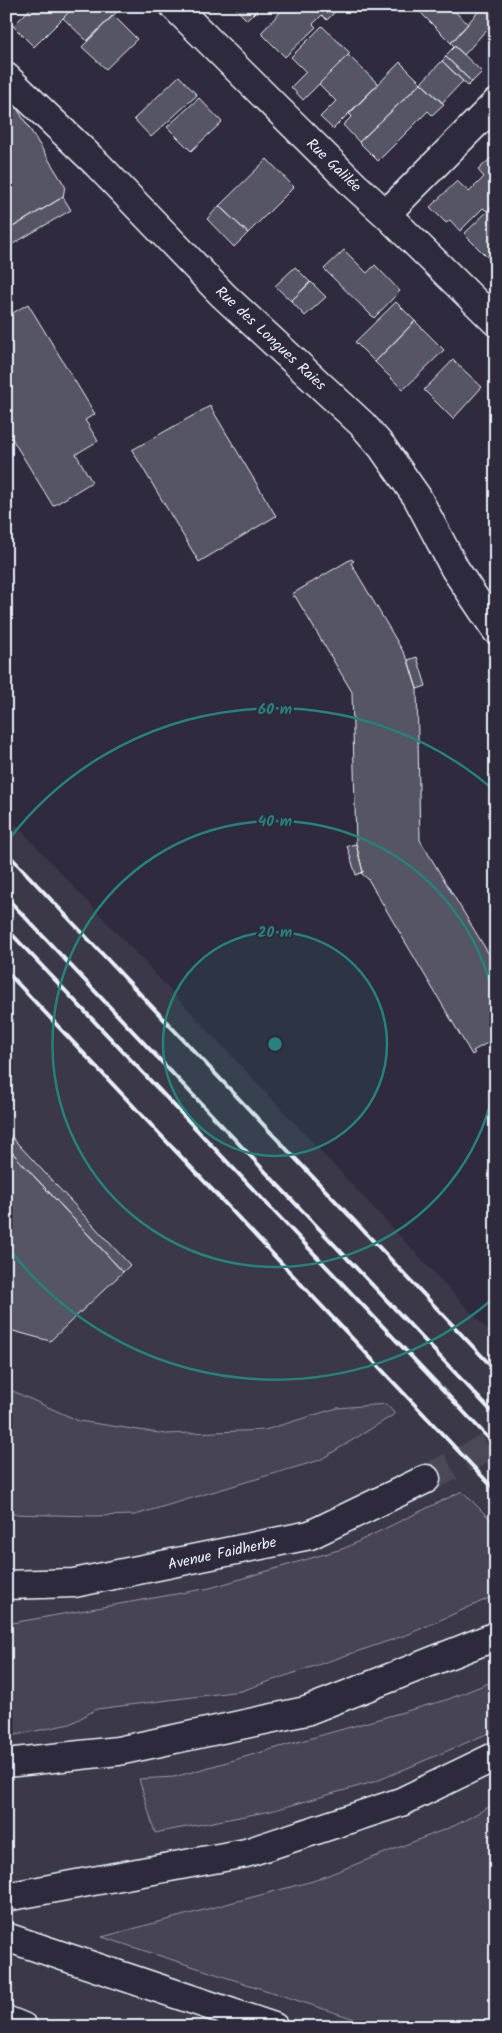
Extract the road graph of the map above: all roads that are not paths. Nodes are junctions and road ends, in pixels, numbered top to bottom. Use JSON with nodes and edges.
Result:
{"nodes":[{"id":1,"x":174,"y":6,"type":"edge"},
{"id":2,"x":6,"y":77,"type":"edge"},
{"id":3,"x":496,"y":103,"type":"edge"},
{"id":4,"x":386,"y":214,"type":"junction"},
{"id":5,"x":496,"y":322,"type":"edge"},
{"id":6,"x":496,"y":630,"type":"edge"},
{"id":7,"x":426,"y":1479,"type":"tunnel mouth"},
{"id":8,"x":6,"y":1585,"type":"edge"},
{"id":9,"x":496,"y":1636,"type":"edge"},
{"id":10,"x":496,"y":1756,"type":"edge"},
{"id":11,"x":6,"y":1763,"type":"edge"},
{"id":12,"x":6,"y":1897,"type":"edge"},
{"id":13,"x":6,"y":1937,"type":"edge"},
{"id":14,"x":6,"y":2020,"type":"edge"},
{"id":15,"x":23,"y":2027,"type":"edge"},
{"id":16,"x":274,"y":2027,"type":"edge"}],
"edges":[{"from":1,"to":4,"type":"main road","name":"Rue Galilée"},
{"from":2,"to":6,"type":"main road","name":"Rue des Longues Raies"},
{"from":3,"to":4,"type":"main road"},
{"from":4,"to":5,"type":"main road","name":"Rue Galilée"},
{"from":7,"to":8,"type":"main road","name":"Avenue Faidherbe"},
{"from":9,"to":11,"type":"main road"},
{"from":10,"to":12,"type":"main road"},
{"from":13,"to":16,"type":"main road"},
{"from":14,"to":15,"type":"main road"}]}
